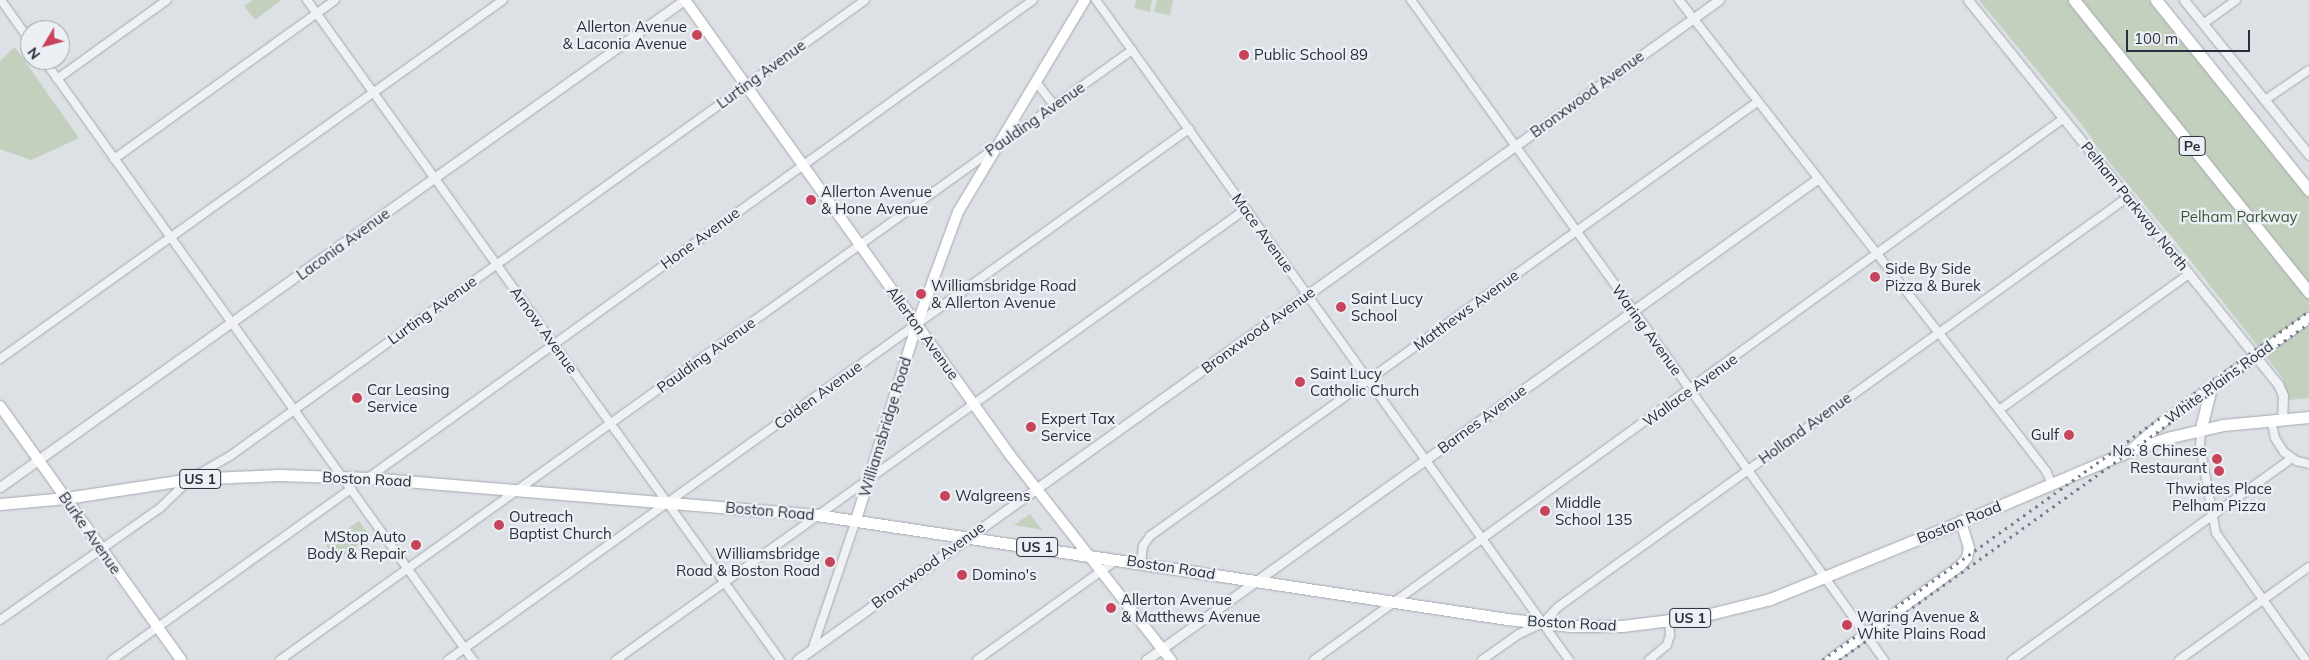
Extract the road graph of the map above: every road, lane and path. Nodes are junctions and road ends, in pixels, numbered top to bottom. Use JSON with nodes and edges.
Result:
{"nodes":[{"id":1,"x":1,"y":0,"type":"edge"},
{"id":2,"x":167,"y":0,"type":"edge"},
{"id":3,"x":307,"y":0,"type":"edge"},
{"id":4,"x":335,"y":0,"type":"edge"},
{"id":5,"x":503,"y":0,"type":"edge"},
{"id":6,"x":685,"y":0,"type":"edge"},
{"id":7,"x":865,"y":0,"type":"edge"},
{"id":8,"x":1033,"y":0,"type":"edge"},
{"id":9,"x":1085,"y":0,"type":"edge"},
{"id":10,"x":1096,"y":0,"type":"edge"},
{"id":11,"x":1411,"y":0,"type":"edge"},
{"id":12,"x":1679,"y":0,"type":"edge"},
{"id":13,"x":1719,"y":0,"type":"edge"},
{"id":14,"x":1968,"y":0,"type":"edge"},
{"id":15,"x":2074,"y":0,"type":"edge"},
{"id":16,"x":2156,"y":0,"type":"edge"},
{"id":17,"x":2184,"y":0,"type":"edge"},
{"id":18,"x":2236,"y":0,"type":"edge"},
{"id":19,"x":317,"y":13,"type":"junction"},
{"id":20,"x":1693,"y":18,"type":"junction"},
{"id":21,"x":2203,"y":24,"type":"junction"},
{"id":22,"x":20,"y":27,"type":"edge"},
{"id":23,"x":1132,"y":50,"type":"junction"},
{"id":24,"x":51,"y":70,"type":"edge"},
{"id":25,"x":2309,"y":70,"type":"edge"},
{"id":26,"x":57,"y":79,"type":"junction"},
{"id":27,"x":1036,"y":82,"type":"junction"},
{"id":28,"x":746,"y":86,"type":"junction"},
{"id":29,"x":374,"y":93,"type":"junction"},
{"id":30,"x":2265,"y":100,"type":"junction"},
{"id":31,"x":1757,"y":102,"type":"junction"},
{"id":32,"x":1054,"y":106,"type":"junction"},
{"id":33,"x":2064,"y":118,"type":"junction"},
{"id":34,"x":1189,"y":129,"type":"junction"},
{"id":35,"x":998,"y":146,"type":"junction"},
{"id":36,"x":1515,"y":146,"type":"junction"},
{"id":37,"x":2309,"y":155,"type":"edge"},
{"id":38,"x":114,"y":158,"type":"junction"},
{"id":39,"x":802,"y":165,"type":"junction"},
{"id":40,"x":435,"y":178,"type":"junction"},
{"id":41,"x":1817,"y":179,"type":"junction"},
{"id":42,"x":2309,"y":190,"type":"edge"},
{"id":43,"x":2128,"y":197,"type":"junction"},
{"id":44,"x":1246,"y":209,"type":"junction"},
{"id":45,"x":1576,"y":231,"type":"junction"},
{"id":46,"x":169,"y":236,"type":"junction"},
{"id":47,"x":860,"y":245,"type":"junction"},
{"id":48,"x":1877,"y":254,"type":"junction"},
{"id":49,"x":496,"y":264,"type":"junction"},
{"id":50,"x":2189,"y":274,"type":"junction"},
{"id":51,"x":2309,"y":292,"type":"edge"},
{"id":52,"x":1307,"y":295,"type":"junction"},
{"id":53,"x":1633,"y":311,"type":"junction"},
{"id":54,"x":2309,"y":318,"type":"edge"},
{"id":55,"x":232,"y":324,"type":"junction"},
{"id":56,"x":917,"y":324,"type":"junction"},
{"id":57,"x":1938,"y":332,"type":"junction"},
{"id":58,"x":553,"y":344,"type":"junction"},
{"id":59,"x":2256,"y":355,"type":"junction"},
{"id":60,"x":0,"y":358,"type":"edge"},
{"id":61,"x":1368,"y":380,"type":"junction"},
{"id":62,"x":2211,"y":388,"type":"junction"},
{"id":63,"x":1690,"y":390,"type":"junction"},
{"id":64,"x":974,"y":404,"type":"junction"},
{"id":65,"x":0,"y":406,"type":"edge"},
{"id":66,"x":294,"y":410,"type":"junction"},
{"id":67,"x":1999,"y":410,"type":"junction"},
{"id":68,"x":2309,"y":417,"type":"edge"},
{"id":69,"x":2277,"y":420,"type":"junction"},
{"id":70,"x":610,"y":424,"type":"junction"},
{"id":71,"x":2201,"y":428,"type":"junction"},
{"id":72,"x":2131,"y":450,"type":"junction"},
{"id":73,"x":2292,"y":458,"type":"junction"},
{"id":74,"x":39,"y":459,"type":"junction"},
{"id":75,"x":1425,"y":460,"type":"junction"},
{"id":76,"x":2309,"y":464,"type":"edge"},
{"id":77,"x":1747,"y":470,"type":"junction"},
{"id":78,"x":341,"y":476,"type":"junction"},
{"id":79,"x":871,"y":477,"type":"junction"},
{"id":80,"x":368,"y":478,"type":"junction"},
{"id":81,"x":190,"y":479,"type":"junction"},
{"id":82,"x":2052,"y":484,"type":"junction"},
{"id":83,"x":0,"y":487,"type":"edge"},
{"id":84,"x":1035,"y":489,"type":"junction"},
{"id":85,"x":351,"y":490,"type":"junction"},
{"id":86,"x":517,"y":490,"type":"junction"},
{"id":87,"x":66,"y":498,"type":"junction"},
{"id":88,"x":668,"y":503,"type":"junction"},
{"id":89,"x":0,"y":504,"type":"edge"},
{"id":90,"x":818,"y":516,"type":"junction"},
{"id":91,"x":2211,"y":518,"type":"junction"},
{"id":92,"x":856,"y":520,"type":"junction"},
{"id":93,"x":1961,"y":521,"type":"junction"},
{"id":94,"x":967,"y":538,"type":"junction"},
{"id":95,"x":1482,"y":539,"type":"junction"},
{"id":96,"x":101,"y":548,"type":"junction"},
{"id":97,"x":1087,"y":555,"type":"junction"},
{"id":98,"x":1118,"y":559,"type":"junction"},
{"id":99,"x":1141,"y":563,"type":"junction"},
{"id":100,"x":2309,"y":567,"type":"edge"},
{"id":101,"x":407,"y":568,"type":"junction"},
{"id":102,"x":1101,"y":572,"type":"junction"},
{"id":103,"x":1824,"y":578,"type":"junction"},
{"id":104,"x":1257,"y":580,"type":"junction"},
{"id":105,"x":725,"y":582,"type":"junction"},
{"id":106,"x":2264,"y":599,"type":"junction"},
{"id":107,"x":1396,"y":602,"type":"junction"},
{"id":108,"x":0,"y":620,"type":"edge"},
{"id":109,"x":1669,"y":622,"type":"junction"},
{"id":110,"x":1543,"y":623,"type":"junction"},
{"id":111,"x":157,"y":627,"type":"junction"},
{"id":112,"x":1866,"y":634,"type":"junction"},
{"id":113,"x":465,"y":648,"type":"junction"},
{"id":114,"x":1162,"y":649,"type":"junction"},
{"id":115,"x":812,"y":650,"type":"junction"},
{"id":116,"x":112,"y":660,"type":"edge"},
{"id":117,"x":181,"y":660,"type":"edge"},
{"id":118,"x":280,"y":660,"type":"edge"},
{"id":119,"x":448,"y":660,"type":"edge"},
{"id":120,"x":473,"y":660,"type":"edge"},
{"id":121,"x":616,"y":660,"type":"edge"},
{"id":122,"x":780,"y":660,"type":"edge"},
{"id":123,"x":797,"y":660,"type":"edge"},
{"id":124,"x":977,"y":660,"type":"edge"},
{"id":125,"x":1146,"y":660,"type":"edge"},
{"id":126,"x":1171,"y":660,"type":"edge"},
{"id":127,"x":1314,"y":660,"type":"edge"},
{"id":128,"x":1482,"y":660,"type":"edge"},
{"id":129,"x":1569,"y":660,"type":"edge"},
{"id":130,"x":1649,"y":660,"type":"edge"},
{"id":131,"x":1830,"y":660,"type":"edge"},
{"id":132,"x":1884,"y":660,"type":"edge"},
{"id":133,"x":2012,"y":660,"type":"edge"},
{"id":134,"x":2179,"y":660,"type":"edge"},
{"id":135,"x":2306,"y":660,"type":"edge"}],
"edges":[{"from":1,"to":22,"type":"street"},
{"from":2,"to":26,"type":"street"},
{"from":3,"to":19,"type":"street","name":"Arnow Avenue"},
{"from":4,"to":19,"type":"street"},
{"from":5,"to":29,"type":"street"},
{"from":6,"to":28,"type":"main road","name":"Allerton Avenue"},
{"from":6,"to":40,"type":"street","name":"Laconia Avenue"},
{"from":7,"to":28,"type":"street","name":"Lurting Avenue"},
{"from":8,"to":39,"type":"street","name":"Hone Avenue"},
{"from":9,"to":27,"type":"main road","name":"Williamsbridge Road"},
{"from":10,"to":23,"type":"street","name":"Mace Avenue"},
{"from":11,"to":36,"type":"street","name":"Waring Avenue"},
{"from":12,"to":20,"type":"street"},
{"from":13,"to":20,"type":"street","name":"Bronxwood Avenue"},
{"from":14,"to":33,"type":"street","name":"Pelham Parkway North"},
{"from":15,"to":51,"type":"main road","number":"Pe"},
{"from":16,"to":42,"type":"main road"},
{"from":17,"to":21,"type":"street"},
{"from":18,"to":21,"type":"street"},
{"from":19,"to":29,"type":"street","name":"Arnow Avenue"},
{"from":19,"to":38,"type":"street"},
{"from":20,"to":31,"type":"street"},
{"from":20,"to":36,"type":"street","name":"Bronxwood Avenue"},
{"from":21,"to":30,"type":"street"},
{"from":23,"to":32,"type":"street","name":"Paulding Avenue"},
{"from":23,"to":34,"type":"street","name":"Mace Avenue"},
{"from":24,"to":26,"type":"street"},
{"from":25,"to":30,"type":"street"},
{"from":26,"to":38,"type":"street"},
{"from":27,"to":32,"type":"street"},
{"from":27,"to":35,"type":"main road","name":"Williamsbridge Road"},
{"from":28,"to":39,"type":"main road","name":"Allerton Avenue"},
{"from":28,"to":49,"type":"street","name":"Lurting Avenue"},
{"from":29,"to":40,"type":"street","name":"Arnow Avenue"},
{"from":29,"to":46,"type":"street"},
{"from":30,"to":37,"type":"street"},
{"from":31,"to":41,"type":"street"},
{"from":31,"to":45,"type":"street","name":"Matthews Avenue"},
{"from":32,"to":35,"type":"street","name":"Paulding Avenue"},
{"from":33,"to":43,"type":"street","name":"Pelham Parkway North"},
{"from":33,"to":48,"type":"street","name":"Wallace Avenue"},
{"from":34,"to":44,"type":"street","name":"Mace Avenue"},
{"from":34,"to":56,"type":"street","name":"Colden Avenue"},
{"from":35,"to":47,"type":"street","name":"Paulding Avenue"},
{"from":35,"to":56,"type":"main road","name":"Williamsbridge Road"},
{"from":36,"to":45,"type":"street","name":"Waring Avenue"},
{"from":36,"to":52,"type":"street","name":"Bronxwood Avenue"},
{"from":38,"to":46,"type":"street"},
{"from":39,"to":47,"type":"main road","name":"Allerton Avenue"},
{"from":39,"to":58,"type":"street","name":"Hone Avenue"},
{"from":40,"to":49,"type":"street","name":"Arnow Avenue"},
{"from":40,"to":55,"type":"street","name":"Laconia Avenue"},
{"from":41,"to":48,"type":"street"},
{"from":41,"to":53,"type":"street","name":"Barnes Avenue"},
{"from":43,"to":50,"type":"street","name":"Pelham Parkway North"},
{"from":43,"to":57,"type":"street","name":"Holland Avenue"},
{"from":44,"to":52,"type":"street","name":"Mace Avenue"},
{"from":44,"to":64,"type":"street"},
{"from":45,"to":53,"type":"street","name":"Waring Avenue"},
{"from":45,"to":61,"type":"street","name":"Matthews Avenue"},
{"from":46,"to":55,"type":"street"},
{"from":46,"to":60,"type":"street"},
{"from":47,"to":56,"type":"main road","name":"Allerton Avenue"},
{"from":47,"to":70,"type":"street","name":"Paulding Avenue"},
{"from":48,"to":57,"type":"street"},
{"from":48,"to":63,"type":"street","name":"Wallace Avenue"},
{"from":49,"to":58,"type":"street","name":"Arnow Avenue"},
{"from":49,"to":66,"type":"street","name":"Lurting Avenue"},
{"from":50,"to":59,"type":"street","name":"Pelham Parkway North"},
{"from":50,"to":67,"type":"street"},
{"from":52,"to":61,"type":"street","name":"Mace Avenue"},
{"from":52,"to":84,"type":"street","name":"Bronxwood Avenue"},
{"from":53,"to":63,"type":"street","name":"Waring Avenue"},
{"from":53,"to":75,"type":"street","name":"Barnes Avenue"},
{"from":54,"to":59,"type":"main road","name":"White Plains Road"},
{"from":55,"to":66,"type":"street"},
{"from":55,"to":74,"type":"street","name":"Laconia Avenue"},
{"from":56,"to":64,"type":"main road","name":"Allerton Avenue"},
{"from":56,"to":79,"type":"main road","name":"Williamsbridge Road"},
{"from":56,"to":88,"type":"street","name":"Colden Avenue"},
{"from":57,"to":67,"type":"street"},
{"from":57,"to":77,"type":"street","name":"Holland Avenue"},
{"from":58,"to":70,"type":"street","name":"Arnow Avenue"},
{"from":58,"to":80,"type":"street","name":"Hone Avenue"},
{"from":59,"to":62,"type":"main road","name":"White Plains Road"},
{"from":59,"to":69,"type":"street","name":"Pelham Parkway North"},
{"from":61,"to":75,"type":"street","name":"Mace Avenue"},
{"from":61,"to":99,"type":"street","name":"Matthews Avenue"},
{"from":62,"to":71,"type":"main road"},
{"from":62,"to":72,"type":"main road","name":"White Plains Road"},
{"from":63,"to":77,"type":"street","name":"Waring Avenue"},
{"from":63,"to":95,"type":"street","name":"Wallace Avenue"},
{"from":64,"to":79,"type":"street"},
{"from":64,"to":84,"type":"main road","name":"Allerton Avenue"},
{"from":65,"to":74,"type":"main road","name":"Burke Avenue"},
{"from":66,"to":78,"type":"street"},
{"from":66,"to":81,"type":"street","name":"Lurting Avenue"},
{"from":67,"to":82,"type":"street"},
{"from":68,"to":69,"type":"main road","name":"Boston Road","number":"US 1"},
{"from":69,"to":71,"type":"main road","name":"Boston Road","number":"US 1"},
{"from":69,"to":73,"type":"street","name":"Pelham Parkway North"},
{"from":70,"to":86,"type":"street","name":"Paulding Avenue"},
{"from":70,"to":88,"type":"street","name":"Arnow Avenue"},
{"from":71,"to":72,"type":"main road","name":"Boston Road","number":"US 1"},
{"from":71,"to":91,"type":"street"},
{"from":72,"to":82,"type":"main road","name":"Boston Road","number":"US 1"},
{"from":73,"to":76,"type":"street"},
{"from":73,"to":91,"type":"street"},
{"from":74,"to":83,"type":"street","name":"Laconia Avenue"},
{"from":74,"to":87,"type":"main road","name":"Burke Avenue"},
{"from":75,"to":95,"type":"street","name":"Mace Avenue"},
{"from":75,"to":104,"type":"street","name":"Barnes Avenue"},
{"from":77,"to":103,"type":"street","name":"Waring Avenue"},
{"from":77,"to":110,"type":"street","name":"Holland Avenue"},
{"from":78,"to":80,"type":"main road","name":"Boston Road","number":"US 1"},
{"from":78,"to":81,"type":"main road","name":"Boston Road","number":"US 1"},
{"from":78,"to":85,"type":"street"},
{"from":79,"to":90,"type":"street"},
{"from":79,"to":92,"type":"main road","name":"Williamsbridge Road"},
{"from":80,"to":86,"type":"main road","name":"Boston Road","number":"US 1"},
{"from":81,"to":87,"type":"main road","name":"Boston Road","number":"US 1"},
{"from":81,"to":96,"type":"street","name":"Lurting Avenue"},
{"from":82,"to":93,"type":"main road","name":"Boston Road","number":"US 1"},
{"from":84,"to":94,"type":"street","name":"Bronxwood Avenue"},
{"from":84,"to":97,"type":"main road","name":"Allerton Avenue"},
{"from":85,"to":101,"type":"street"},
{"from":85,"to":111,"type":"street"},
{"from":86,"to":88,"type":"main road","name":"Boston Road","number":"US 1"},
{"from":86,"to":101,"type":"street","name":"Paulding Avenue"},
{"from":87,"to":89,"type":"main road","name":"Boston Road","number":"US 1"},
{"from":87,"to":96,"type":"main road","name":"Burke Avenue"},
{"from":88,"to":90,"type":"main road","name":"Boston Road","number":"US 1"},
{"from":88,"to":105,"type":"street","name":"Arnow Avenue"},
{"from":88,"to":113,"type":"street","name":"Colden Avenue"},
{"from":90,"to":92,"type":"main road","name":"Boston Road","number":"US 1"},
{"from":90,"to":105,"type":"street"},
{"from":91,"to":106,"type":"street"},
{"from":91,"to":133,"type":"street"},
{"from":92,"to":94,"type":"main road","name":"Boston Road","number":"US 1"},
{"from":92,"to":115,"type":"street","name":"Williamsbridge Road"},
{"from":93,"to":103,"type":"main road","name":"Boston Road","number":"US 1"},
{"from":93,"to":112,"type":"main road"},
{"from":94,"to":97,"type":"main road","name":"Boston Road","number":"US 1"},
{"from":94,"to":115,"type":"street","name":"Bronxwood Avenue"},
{"from":95,"to":107,"type":"street","name":"Wallace Avenue"},
{"from":95,"to":110,"type":"street","name":"Mace Avenue"},
{"from":96,"to":108,"type":"street","name":"Lurting Avenue"},
{"from":96,"to":111,"type":"main road","name":"Burke Avenue"},
{"from":97,"to":98,"type":"main road","name":"Boston Road","number":"US 1"},
{"from":97,"to":102,"type":"main road","name":"Allerton Avenue"},
{"from":98,"to":99,"type":"main road","name":"Boston Road","number":"US 1"},
{"from":98,"to":102,"type":"street"},
{"from":99,"to":104,"type":"main road","name":"Boston Road","number":"US 1"},
{"from":100,"to":106,"type":"street"},
{"from":101,"to":113,"type":"street"},
{"from":101,"to":118,"type":"street","name":"Paulding Avenue"},
{"from":102,"to":114,"type":"main road","name":"Allerton Avenue"},
{"from":102,"to":124,"type":"street"},
{"from":103,"to":109,"type":"main road","name":"Boston Road","number":"US 1"},
{"from":103,"to":112,"type":"street","name":"Waring Avenue"},
{"from":104,"to":107,"type":"main road","name":"Boston Road","number":"US 1"},
{"from":104,"to":114,"type":"street","name":"Barnes Avenue"},
{"from":105,"to":121,"type":"street"},
{"from":105,"to":122,"type":"street","name":"Arnow Avenue"},
{"from":106,"to":134,"type":"street"},
{"from":106,"to":135,"type":"street"},
{"from":107,"to":110,"type":"main road","name":"Boston Road","number":"US 1"},
{"from":107,"to":127,"type":"street","name":"Wallace Avenue"},
{"from":109,"to":110,"type":"main road","name":"Boston Road","number":"US 1"},
{"from":109,"to":130,"type":"street"},
{"from":110,"to":128,"type":"street","name":"Holland Avenue"},
{"from":110,"to":129,"type":"street","name":"Mace Avenue"},
{"from":111,"to":116,"type":"street"},
{"from":111,"to":117,"type":"main road","name":"Burke Avenue"},
{"from":112,"to":131,"type":"main road"},
{"from":112,"to":132,"type":"street","name":"Waring Avenue"},
{"from":113,"to":119,"type":"street","name":"Colden Avenue"},
{"from":113,"to":120,"type":"street"},
{"from":114,"to":125,"type":"street","name":"Barnes Avenue"},
{"from":114,"to":126,"type":"main road","name":"Allerton Avenue"},
{"from":115,"to":123,"type":"street","name":"Bronxwood Avenue"}]}
